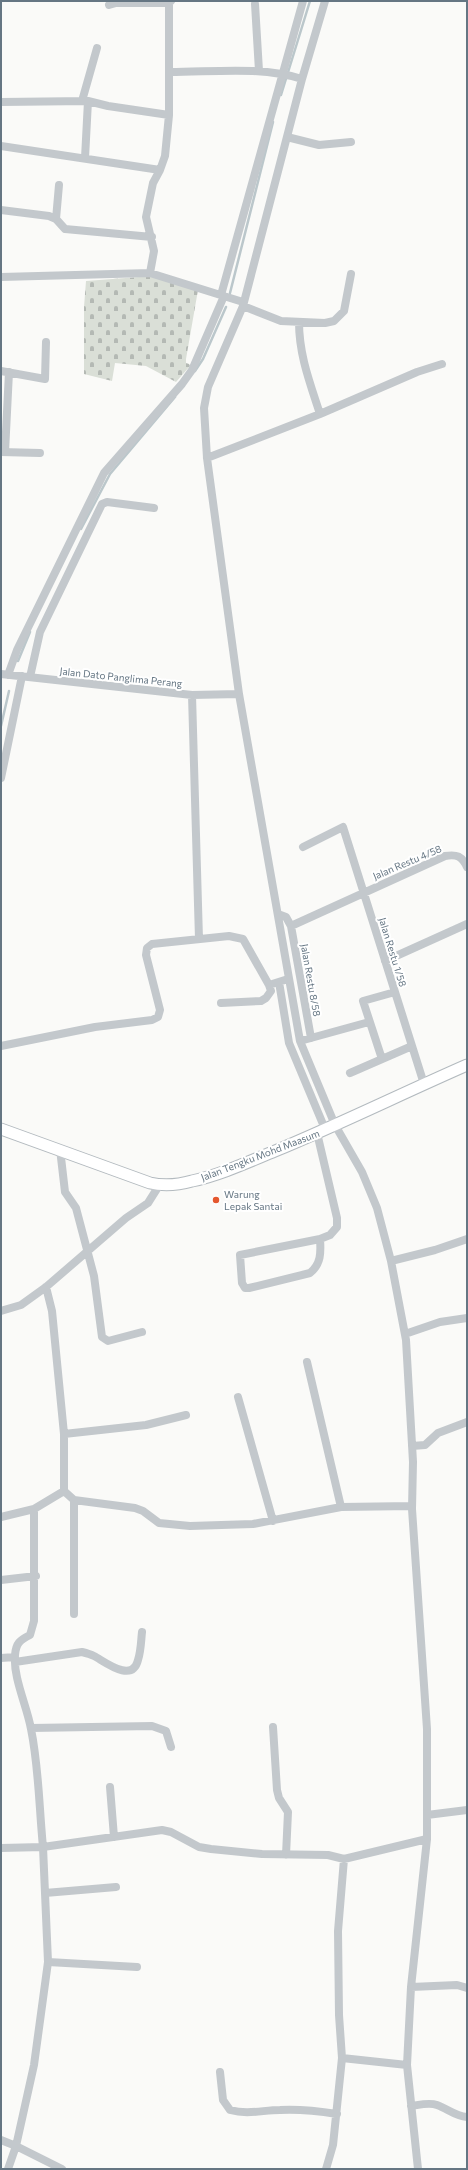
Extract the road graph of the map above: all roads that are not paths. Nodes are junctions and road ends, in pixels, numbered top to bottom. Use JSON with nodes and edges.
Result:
{"nodes":[{"id":1,"x":302,"y":1,"type":"edge"},
{"id":2,"x":325,"y":1,"type":"edge"},
{"id":3,"x":170,"y":2,"type":"edge"},
{"id":4,"x":255,"y":4,"type":"dead end"},
{"id":5,"x":109,"y":5,"type":"dead end"},
{"id":6,"x":97,"y":48,"type":"dead end"},
{"id":7,"x":170,"y":72,"type":"junction"},
{"id":8,"x":258,"y":72,"type":"junction"},
{"id":9,"x":284,"y":73,"type":"junction"},
{"id":10,"x":302,"y":79,"type":"junction"},
{"id":11,"x":85,"y":101,"type":"junction"},
{"id":12,"x":1,"y":102,"type":"edge"},
{"id":13,"x":169,"y":114,"type":"junction"},
{"id":14,"x":287,"y":137,"type":"junction"},
{"id":15,"x":351,"y":142,"type":"dead end"},
{"id":16,"x":1,"y":146,"type":"edge"},
{"id":17,"x":84,"y":158,"type":"junction"},
{"id":18,"x":160,"y":170,"type":"junction"},
{"id":19,"x":59,"y":185,"type":"dead end"},
{"id":20,"x":1,"y":210,"type":"edge"},
{"id":21,"x":56,"y":219,"type":"junction"},
{"id":22,"x":152,"y":237,"type":"junction"},
{"id":23,"x":150,"y":273,"type":"junction"},
{"id":24,"x":351,"y":274,"type":"dead end"},
{"id":25,"x":1,"y":277,"type":"edge"},
{"id":26,"x":222,"y":295,"type":"junction"},
{"id":27,"x":243,"y":304,"type":"junction"},
{"id":28,"x":299,"y":322,"type":"junction"},
{"id":29,"x":46,"y":342,"type":"dead end"},
{"id":30,"x":442,"y":364,"type":"dead end"},
{"id":31,"x":5,"y":372,"type":"edge"},
{"id":32,"x":320,"y":414,"type":"junction"},
{"id":33,"x":3,"y":452,"type":"edge"},
{"id":34,"x":40,"y":453,"type":"dead end"},
{"id":35,"x":207,"y":458,"type":"junction"},
{"id":36,"x":154,"y":508,"type":"dead end"},
{"id":37,"x":5,"y":674,"type":"edge"},
{"id":38,"x":26,"y":677,"type":"junction"},
{"id":39,"x":239,"y":694,"type":"junction"},
{"id":40,"x":192,"y":695,"type":"junction"},
{"id":41,"x":1,"y":778,"type":"edge"},
{"id":42,"x":302,"y":847,"type":"dead end"},
{"id":43,"x":467,"y":868,"type":"edge"},
{"id":44,"x":364,"y":892,"type":"junction"},
{"id":45,"x":278,"y":914,"type":"junction"},
{"id":46,"x":467,"y":924,"type":"edge"},
{"id":47,"x":291,"y":926,"type":"junction"},
{"id":48,"x":199,"y":939,"type":"junction"},
{"id":49,"x":385,"y":961,"type":"junction"},
{"id":50,"x":288,"y":979,"type":"junction"},
{"id":51,"x":279,"y":982,"type":"junction"},
{"id":52,"x":269,"y":985,"type":"junction"},
{"id":53,"x":395,"y":992,"type":"junction"},
{"id":54,"x":221,"y":1003,"type":"dead end"},
{"id":55,"x":369,"y":1022,"type":"junction"},
{"id":56,"x":311,"y":1038,"type":"junction"},
{"id":57,"x":300,"y":1042,"type":"junction"},
{"id":58,"x":1,"y":1046,"type":"edge"},
{"id":59,"x":412,"y":1046,"type":"junction"},
{"id":60,"x":382,"y":1059,"type":"junction"},
{"id":61,"x":467,"y":1065,"type":"edge"},
{"id":62,"x":350,"y":1073,"type":"dead end"},
{"id":63,"x":424,"y":1084,"type":"junction"},
{"id":64,"x":1,"y":1129,"type":"edge"},
{"id":65,"x":326,"y":1129,"type":"junction"},
{"id":66,"x":60,"y":1149,"type":"junction"},
{"id":67,"x":160,"y":1184,"type":"junction"},
{"id":68,"x":320,"y":1239,"type":"junction"},
{"id":69,"x":467,"y":1239,"type":"edge"},
{"id":70,"x":87,"y":1252,"type":"junction"},
{"id":71,"x":391,"y":1261,"type":"junction"},
{"id":72,"x":46,"y":1286,"type":"junction"},
{"id":73,"x":1,"y":1312,"type":"edge"},
{"id":74,"x":467,"y":1318,"type":"edge"},
{"id":75,"x":142,"y":1332,"type":"dead end"},
{"id":76,"x":405,"y":1334,"type":"junction"},
{"id":77,"x":307,"y":1362,"type":"dead end"},
{"id":78,"x":238,"y":1397,"type":"dead end"},
{"id":79,"x":186,"y":1415,"type":"dead end"},
{"id":80,"x":467,"y":1422,"type":"edge"},
{"id":81,"x":64,"y":1434,"type":"junction"},
{"id":82,"x":412,"y":1446,"type":"junction"},
{"id":83,"x":64,"y":1492,"type":"junction"},
{"id":84,"x":74,"y":1500,"type":"junction"},
{"id":85,"x":412,"y":1506,"type":"junction"},
{"id":86,"x":341,"y":1507,"type":"junction"},
{"id":87,"x":34,"y":1509,"type":"junction"},
{"id":88,"x":1,"y":1517,"type":"edge"},
{"id":89,"x":273,"y":1521,"type":"junction"},
{"id":90,"x":36,"y":1576,"type":"junction"},
{"id":91,"x":1,"y":1580,"type":"edge"},
{"id":92,"x":74,"y":1614,"type":"dead end"},
{"id":93,"x":142,"y":1632,"type":"dead end"},
{"id":94,"x":1,"y":1658,"type":"edge"},
{"id":95,"x":15,"y":1660,"type":"junction"},
{"id":96,"x":273,"y":1727,"type":"dead end"},
{"id":97,"x":31,"y":1728,"type":"junction"},
{"id":98,"x":170,"y":1747,"type":"dead end"},
{"id":99,"x":110,"y":1787,"type":"dead end"},
{"id":100,"x":467,"y":1810,"type":"edge"},
{"id":101,"x":427,"y":1815,"type":"junction"},
{"id":102,"x":114,"y":1837,"type":"junction"},
{"id":103,"x":427,"y":1839,"type":"junction"},
{"id":104,"x":43,"y":1847,"type":"junction"},
{"id":105,"x":1,"y":1848,"type":"edge"},
{"id":106,"x":286,"y":1855,"type":"junction"},
{"id":107,"x":344,"y":1859,"type":"junction"},
{"id":108,"x":116,"y":1887,"type":"dead end"},
{"id":109,"x":45,"y":1893,"type":"junction"},
{"id":110,"x":48,"y":1962,"type":"junction"},
{"id":111,"x":137,"y":1967,"type":"dead end"},
{"id":112,"x":411,"y":1987,"type":"junction"},
{"id":113,"x":467,"y":1988,"type":"edge"},
{"id":114,"x":342,"y":2058,"type":"junction"},
{"id":115,"x":407,"y":2065,"type":"junction"},
{"id":116,"x":220,"y":2072,"type":"dead end"},
{"id":117,"x":411,"y":2106,"type":"junction"},
{"id":118,"x":336,"y":2114,"type":"junction"},
{"id":119,"x":467,"y":2117,"type":"edge"},
{"id":120,"x":1,"y":2140,"type":"edge"},
{"id":121,"x":16,"y":2146,"type":"junction"},
{"id":122,"x":8,"y":2169,"type":"edge"},
{"id":123,"x":62,"y":2169,"type":"edge"},
{"id":124,"x":326,"y":2169,"type":"edge"},
{"id":125,"x":418,"y":2169,"type":"edge"}],
"edges":[{"from":1,"to":9,"type":"street"},
{"from":2,"to":10,"type":"street"},
{"from":3,"to":5,"type":"street"},
{"from":3,"to":7,"type":"street"},
{"from":4,"to":8,"type":"street"},
{"from":6,"to":11,"type":"street"},
{"from":7,"to":8,"type":"street"},
{"from":7,"to":13,"type":"street"},
{"from":8,"to":9,"type":"street"},
{"from":9,"to":10,"type":"street"},
{"from":9,"to":26,"type":"street"},
{"from":10,"to":14,"type":"street"},
{"from":11,"to":12,"type":"street"},
{"from":11,"to":13,"type":"street"},
{"from":11,"to":17,"type":"street"},
{"from":13,"to":18,"type":"street"},
{"from":14,"to":15,"type":"street"},
{"from":14,"to":27,"type":"street"},
{"from":16,"to":17,"type":"street"},
{"from":17,"to":18,"type":"street"},
{"from":18,"to":22,"type":"street"},
{"from":19,"to":21,"type":"street"},
{"from":20,"to":21,"type":"street"},
{"from":21,"to":22,"type":"street"},
{"from":22,"to":23,"type":"street"},
{"from":23,"to":25,"type":"street"},
{"from":23,"to":26,"type":"street"},
{"from":24,"to":28,"type":"street"},
{"from":26,"to":27,"type":"street"},
{"from":26,"to":37,"type":"street"},
{"from":27,"to":28,"type":"street"},
{"from":27,"to":35,"type":"street"},
{"from":28,"to":32,"type":"street"},
{"from":29,"to":31,"type":"street"},
{"from":30,"to":32,"type":"street"},
{"from":31,"to":33,"type":"street"},
{"from":32,"to":35,"type":"street"},
{"from":33,"to":34,"type":"street"},
{"from":35,"to":39,"type":"street"},
{"from":36,"to":38,"type":"street"},
{"from":37,"to":38,"type":"street","name":"Jalan Dato Panglima Perang"},
{"from":38,"to":40,"type":"street","name":"Jalan Dato Panglima Perang"},
{"from":38,"to":41,"type":"street"},
{"from":39,"to":40,"type":"street","name":"Jalan Dato Panglima Perang"},
{"from":39,"to":45,"type":"street"},
{"from":40,"to":48,"type":"street"},
{"from":42,"to":44,"type":"street","name":"Jalan Restu 1/58"},
{"from":43,"to":44,"type":"street","name":"Jalan Restu 4/58"},
{"from":44,"to":47,"type":"street","name":"Jalan Restu 4/58"},
{"from":44,"to":49,"type":"street","name":"Jalan Restu 1/58"},
{"from":45,"to":47,"type":"street"},
{"from":45,"to":50,"type":"street"},
{"from":46,"to":49,"type":"street"},
{"from":47,"to":56,"type":"street","name":"Jalan Restu 8/58"},
{"from":48,"to":52,"type":"street"},
{"from":48,"to":58,"type":"street"},
{"from":49,"to":53,"type":"street","name":"Jalan Restu 1/58"},
{"from":50,"to":51,"type":"street"},
{"from":50,"to":57,"type":"street"},
{"from":51,"to":52,"type":"street"},
{"from":51,"to":65,"type":"street"},
{"from":52,"to":54,"type":"street"},
{"from":53,"to":55,"type":"street"},
{"from":53,"to":59,"type":"street","name":"Jalan Restu 1/58"},
{"from":55,"to":56,"type":"street"},
{"from":55,"to":60,"type":"street"},
{"from":56,"to":57,"type":"street"},
{"from":57,"to":65,"type":"street"},
{"from":59,"to":60,"type":"street"},
{"from":59,"to":63,"type":"street","name":"Jalan Restu 1/58"},
{"from":60,"to":62,"type":"street"},
{"from":61,"to":63,"type":"main road","name":"Jalan Tengku Mohd Maasum"},
{"from":63,"to":65,"type":"main road","name":"Jalan Tengku Mohd Maasum"},
{"from":64,"to":66,"type":"main road","name":"Jalan Tengku Mohd Maasum"},
{"from":65,"to":67,"type":"main road","name":"Jalan Tengku Mohd Maasum"},
{"from":65,"to":68,"type":"street"},
{"from":65,"to":71,"type":"street"},
{"from":66,"to":67,"type":"main road","name":"Jalan Tengku Mohd Maasum"},
{"from":66,"to":70,"type":"street"},
{"from":67,"to":70,"type":"street"},
{"from":68,"to":68,"type":"street"},
{"from":69,"to":71,"type":"street"},
{"from":70,"to":72,"type":"street"},
{"from":70,"to":75,"type":"street"},
{"from":71,"to":76,"type":"street"},
{"from":72,"to":73,"type":"street"},
{"from":72,"to":81,"type":"street"},
{"from":74,"to":76,"type":"street"},
{"from":76,"to":82,"type":"street"},
{"from":77,"to":86,"type":"street"},
{"from":78,"to":89,"type":"street"},
{"from":79,"to":81,"type":"street"},
{"from":80,"to":82,"type":"street"},
{"from":81,"to":83,"type":"street"},
{"from":82,"to":85,"type":"street"},
{"from":83,"to":84,"type":"street"},
{"from":83,"to":87,"type":"street"},
{"from":84,"to":89,"type":"street"},
{"from":84,"to":92,"type":"street"},
{"from":85,"to":86,"type":"street"},
{"from":85,"to":101,"type":"street"},
{"from":86,"to":89,"type":"street"},
{"from":87,"to":88,"type":"street"},
{"from":87,"to":90,"type":"street"},
{"from":90,"to":91,"type":"street"},
{"from":90,"to":95,"type":"street"},
{"from":93,"to":95,"type":"street"},
{"from":94,"to":95,"type":"street"},
{"from":95,"to":97,"type":"street"},
{"from":96,"to":106,"type":"street"},
{"from":97,"to":98,"type":"street"},
{"from":97,"to":104,"type":"street"},
{"from":99,"to":102,"type":"street"},
{"from":100,"to":101,"type":"street"},
{"from":101,"to":103,"type":"street"},
{"from":102,"to":104,"type":"street"},
{"from":102,"to":106,"type":"street"},
{"from":103,"to":107,"type":"street"},
{"from":103,"to":112,"type":"street"},
{"from":104,"to":105,"type":"street"},
{"from":104,"to":109,"type":"street"},
{"from":106,"to":107,"type":"street"},
{"from":107,"to":114,"type":"street"},
{"from":108,"to":109,"type":"street"},
{"from":109,"to":110,"type":"street"},
{"from":110,"to":111,"type":"street"},
{"from":110,"to":121,"type":"street"},
{"from":112,"to":113,"type":"street"},
{"from":112,"to":115,"type":"street"},
{"from":114,"to":115,"type":"street"},
{"from":114,"to":118,"type":"street"},
{"from":115,"to":117,"type":"street"},
{"from":116,"to":118,"type":"street"},
{"from":117,"to":119,"type":"street"},
{"from":117,"to":125,"type":"street"},
{"from":118,"to":124,"type":"street"},
{"from":120,"to":121,"type":"street"},
{"from":121,"to":122,"type":"street"},
{"from":121,"to":123,"type":"street"}]}
